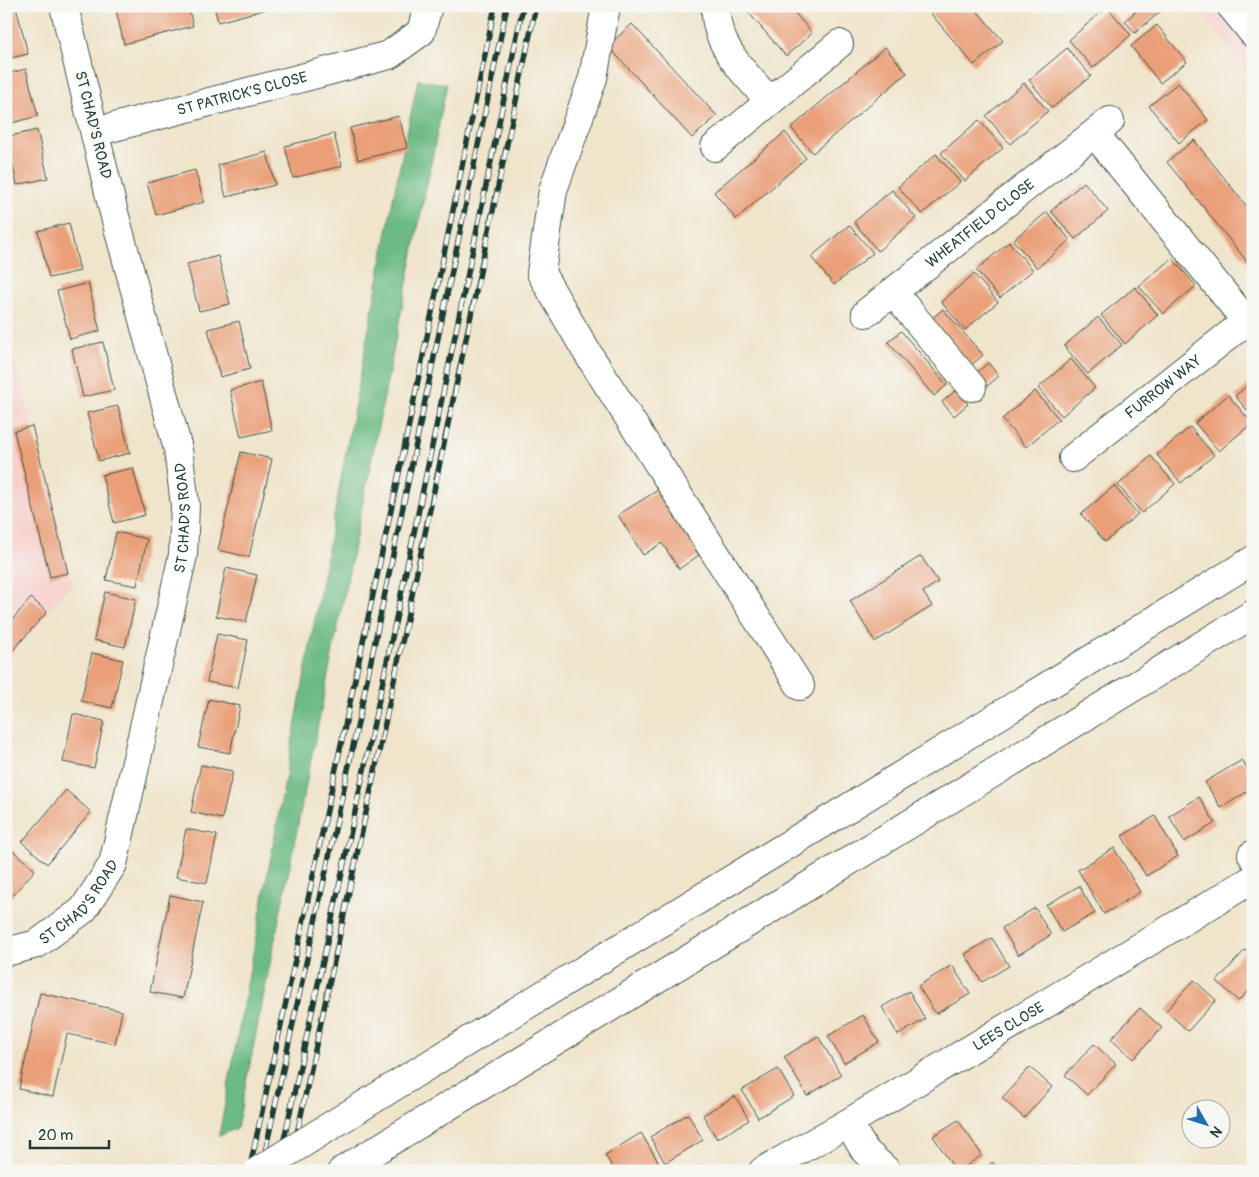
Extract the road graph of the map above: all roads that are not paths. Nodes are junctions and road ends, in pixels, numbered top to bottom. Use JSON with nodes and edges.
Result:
{"nodes":[{"id":1,"x":64,"y":6,"type":"edge"},
{"id":2,"x":428,"y":6,"type":"edge"},
{"id":3,"x":606,"y":6,"type":"edge"},
{"id":4,"x":716,"y":6,"type":"edge"},
{"id":5,"x":1231,"y":6,"type":"edge"},
{"id":6,"x":1253,"y":33,"type":"edge"},
{"id":7,"x":838,"y":44,"type":"dead end"},
{"id":8,"x":770,"y":101,"type":"junction"},
{"id":9,"x":95,"y":132,"type":"junction"},
{"id":10,"x":715,"y":147,"type":"dead end"},
{"id":11,"x":893,"y":292,"type":"junction"},
{"id":12,"x":866,"y":313,"type":"dead end"},
{"id":13,"x":1249,"y":318,"type":"edge"},
{"id":14,"x":972,"y":388,"type":"dead end"},
{"id":15,"x":1073,"y":458,"type":"dead end"},
{"id":16,"x":1253,"y":560,"type":"edge"},
{"id":17,"x":1253,"y":614,"type":"edge"},
{"id":18,"x":800,"y":686,"type":"dead end"},
{"id":19,"x":1252,"y":864,"type":"edge"},
{"id":20,"x":6,"y":952,"type":"edge"},
{"id":21,"x":848,"y":1123,"type":"junction"},
{"id":22,"x":258,"y":1171,"type":"edge"},
{"id":23,"x":342,"y":1171,"type":"edge"},
{"id":24,"x":763,"y":1171,"type":"edge"},
{"id":25,"x":887,"y":1171,"type":"edge"}],
"edges":[{"from":1,"to":9,"type":"main road","name":"ST CHAD'S ROAD"},
{"from":2,"to":9,"type":"main road","name":"ST PATRICK'S CLOSE"},
{"from":3,"to":18,"type":"main road"},
{"from":4,"to":8,"type":"main road"},
{"from":5,"to":6,"type":"main road"},
{"from":7,"to":8,"type":"main road"},
{"from":8,"to":10,"type":"main road"},
{"from":9,"to":20,"type":"main road","name":"ST CHAD'S ROAD"},
{"from":11,"to":12,"type":"main road","name":"WHEATFIELD CLOSE"},
{"from":11,"to":13,"type":"main road","name":"WHEATFIELD CLOSE"},
{"from":11,"to":14,"type":"main road"},
{"from":13,"to":15,"type":"main road","name":"FURROW WAY"},
{"from":16,"to":22,"type":"main road","bridge":true},
{"from":17,"to":23,"type":"main road"},
{"from":19,"to":21,"type":"main road","name":"LEES CLOSE"},
{"from":21,"to":24,"type":"main road","name":"LEES CLOSE"},
{"from":21,"to":25,"type":"main road"}]}
